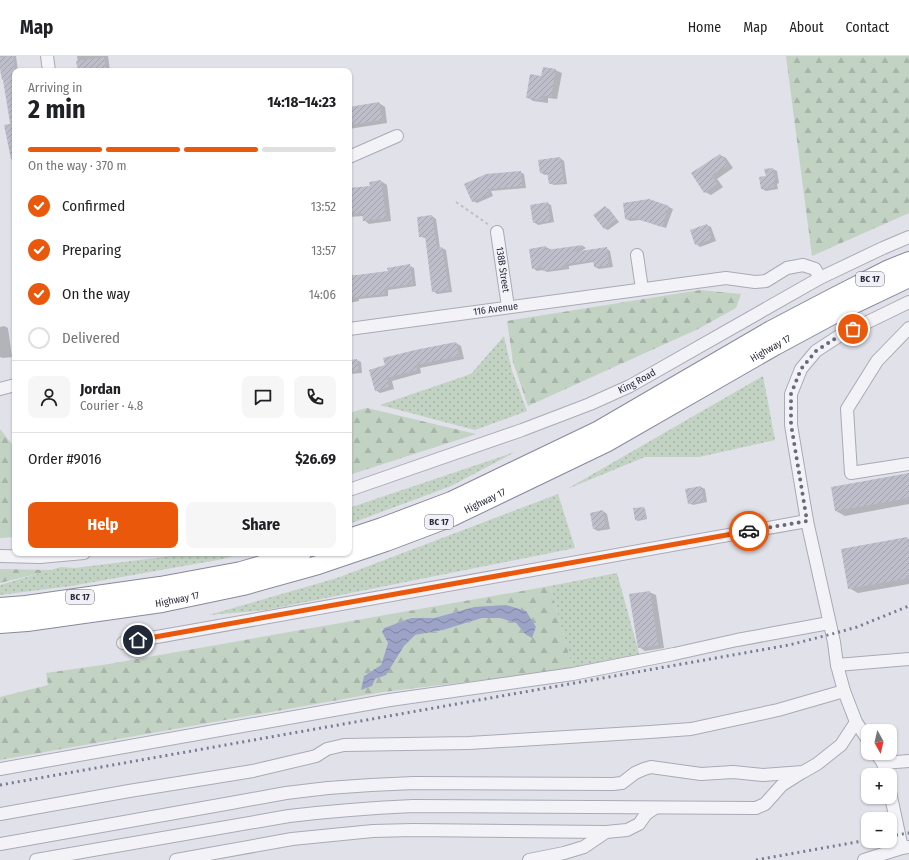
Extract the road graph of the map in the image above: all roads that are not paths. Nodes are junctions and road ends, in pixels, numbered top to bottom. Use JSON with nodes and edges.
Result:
{"nodes":[{"id":1,"x":47,"y":56,"type":"edge"},
{"id":2,"x":49,"y":68,"type":"edge"},
{"id":3,"x":397,"y":136,"type":"dead end"},
{"id":4,"x":352,"y":156,"type":"edge"},
{"id":5,"x":497,"y":232,"type":"road end"},
{"id":6,"x":909,"y":237,"type":"edge"},
{"id":7,"x":637,"y":255,"type":"dead end"},
{"id":8,"x":909,"y":261,"type":"edge"},
{"id":9,"x":820,"y":278,"type":"junction"},
{"id":10,"x":909,"y":278,"type":"edge"},
{"id":11,"x":642,"y":289,"type":"junction"},
{"id":12,"x":909,"y":302,"type":"edge"},
{"id":13,"x":508,"y":307,"type":"junction"},
{"id":14,"x":909,"y":328,"type":"edge"},
{"id":15,"x":352,"y":329,"type":"edge"},
{"id":16,"x":12,"y":386,"type":"edge"},
{"id":17,"x":0,"y":389,"type":"edge"},
{"id":18,"x":909,"y":464,"type":"edge"},
{"id":19,"x":352,"y":489,"type":"edge"},
{"id":20,"x":807,"y":521,"type":"junction"},
{"id":21,"x":352,"y":537,"type":"edge"},
{"id":22,"x":352,"y":554,"type":"edge"},
{"id":23,"x":0,"y":556,"type":"edge"},
{"id":24,"x":51,"y":556,"type":"edge"},
{"id":25,"x":292,"y":556,"type":"edge"},
{"id":26,"x":345,"y":556,"type":"edge"},
{"id":27,"x":0,"y":607,"type":"edge"},
{"id":28,"x":829,"y":622,"type":"junction"},
{"id":29,"x":0,"y":624,"type":"edge"},
{"id":30,"x":123,"y":643,"type":"dead end"},
{"id":31,"x":909,"y":659,"type":"edge"},
{"id":32,"x":837,"y":665,"type":"junction"},
{"id":33,"x":844,"y":691,"type":"junction"},
{"id":34,"x":856,"y":722,"type":"junction"},
{"id":35,"x":861,"y":730,"type":"edge"},
{"id":36,"x":897,"y":760,"type":"edge"},
{"id":37,"x":909,"y":761,"type":"edge"},
{"id":38,"x":0,"y":770,"type":"edge"},
{"id":39,"x":804,"y":772,"type":"junction"},
{"id":40,"x":893,"y":804,"type":"edge"},
{"id":41,"x":655,"y":808,"type":"junction"},
{"id":42,"x":0,"y":814,"type":"edge"},
{"id":43,"x":606,"y":832,"type":"junction"},
{"id":44,"x":0,"y":844,"type":"edge"},
{"id":45,"x":906,"y":847,"type":"edge"},
{"id":46,"x":36,"y":860,"type":"edge"},
{"id":47,"x":176,"y":860,"type":"edge"},
{"id":48,"x":529,"y":860,"type":"edge"},
{"id":49,"x":864,"y":860,"type":"edge"}],
"edges":[{"from":1,"to":2,"type":"street"},
{"from":3,"to":4,"type":"street"},
{"from":5,"to":13,"type":"street","name":"138B Street"},
{"from":6,"to":9,"type":"street","name":"King Road"},
{"from":7,"to":11,"type":"street"},
{"from":8,"to":21,"type":"highway","name":"Highway 17","number":"BC 17"},
{"from":9,"to":11,"type":"street","name":"116 Avenue"},
{"from":9,"to":19,"type":"street","name":"King Road"},
{"from":10,"to":22,"type":"highway","name":"Highway 17","number":"BC 17"},
{"from":11,"to":13,"type":"street","name":"116 Avenue"},
{"from":12,"to":20,"type":"street"},
{"from":13,"to":15,"type":"street","name":"116 Avenue"},
{"from":14,"to":18,"type":"street"},
{"from":16,"to":17,"type":"street"},
{"from":20,"to":28,"type":"street"},
{"from":20,"to":30,"type":"street"},
{"from":23,"to":24,"type":"street"},
{"from":25,"to":27,"type":"highway","name":"Highway 17","number":"BC 17"},
{"from":26,"to":29,"type":"highway","name":"Highway 17","number":"BC 17"},
{"from":28,"to":32,"type":"street"},
{"from":28,"to":38,"type":"street"},
{"from":31,"to":32,"type":"street"},
{"from":32,"to":33,"type":"street"},
{"from":33,"to":34,"type":"street"},
{"from":33,"to":42,"type":"street"},
{"from":34,"to":35,"type":"street"},
{"from":34,"to":39,"type":"street"},
{"from":36,"to":37,"type":"street"},
{"from":39,"to":41,"type":"street"},
{"from":39,"to":44,"type":"street"},
{"from":40,"to":45,"type":"street"},
{"from":41,"to":43,"type":"street"},
{"from":41,"to":46,"type":"street"},
{"from":43,"to":47,"type":"street"},
{"from":43,"to":48,"type":"street"},
{"from":45,"to":49,"type":"street"}]}
